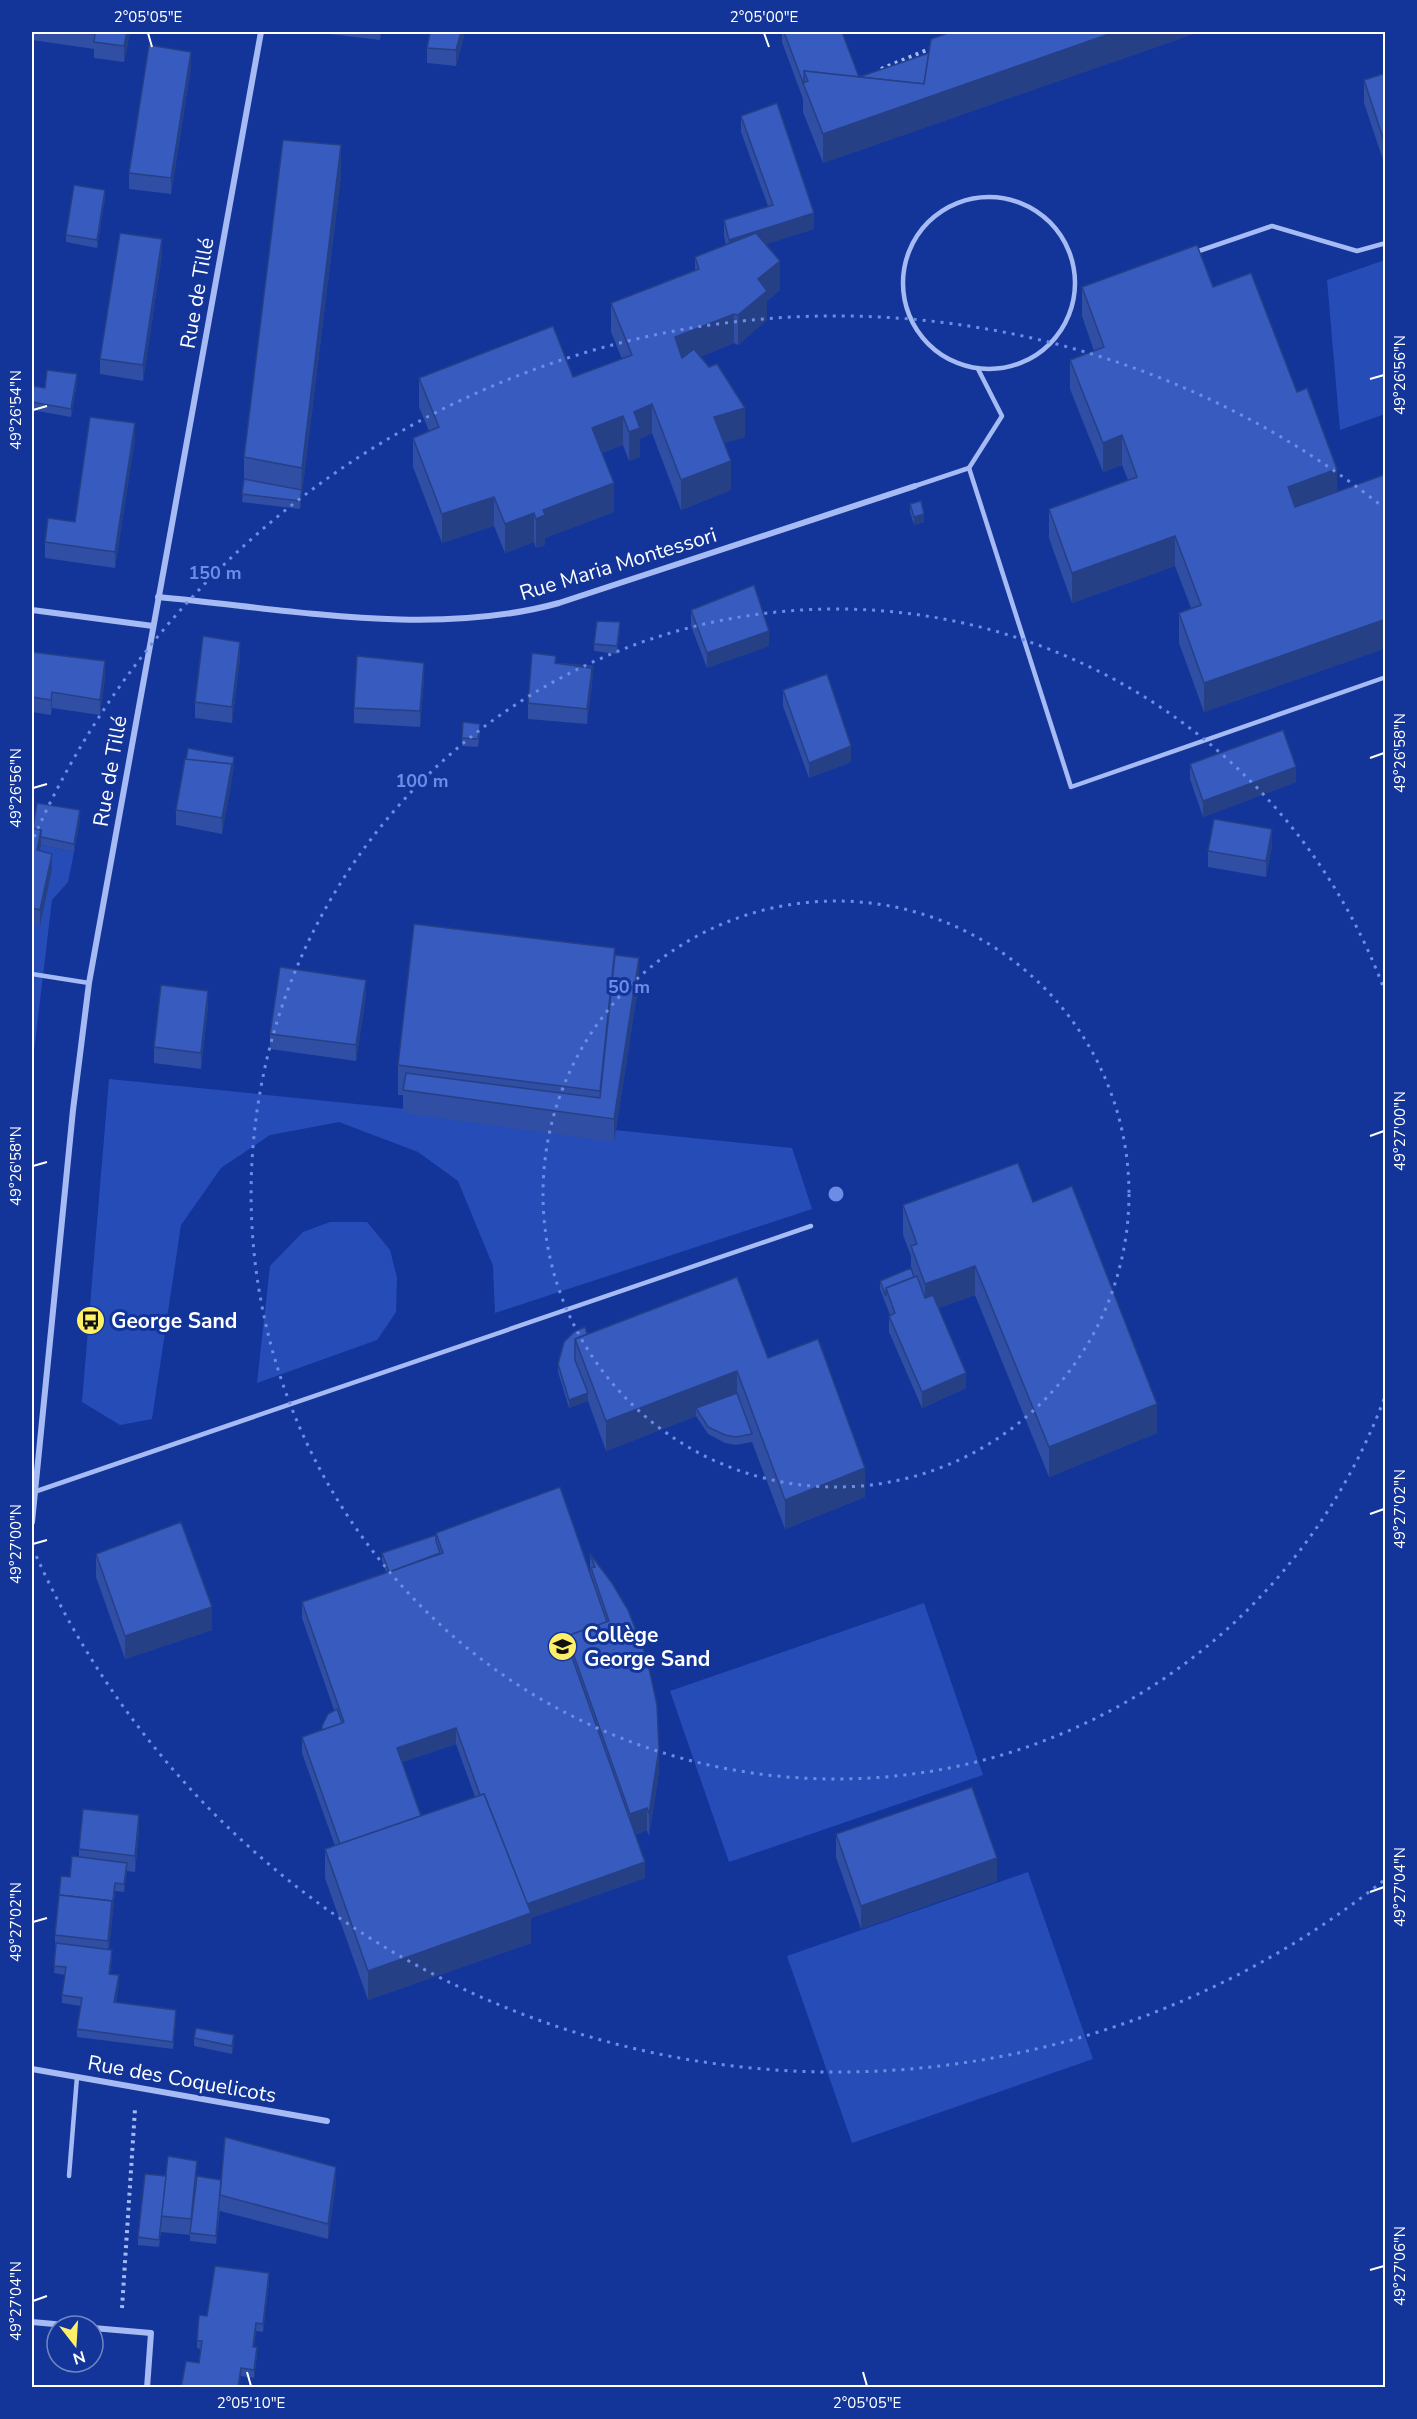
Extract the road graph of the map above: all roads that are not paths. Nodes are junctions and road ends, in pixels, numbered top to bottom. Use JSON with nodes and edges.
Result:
{"nodes":[{"id":1,"x":261,"y":32,"type":"edge"},
{"id":2,"x":1386,"y":243,"type":"edge"},
{"id":3,"x":1184,"y":256,"type":"edge"},
{"id":4,"x":1086,"y":289,"type":"edge"},
{"id":5,"x":1075,"y":293,"type":"junction"},
{"id":6,"x":978,"y":369,"type":"junction"},
{"id":7,"x":969,"y":468,"type":"junction"},
{"id":8,"x":915,"y":486,"type":"joint"},
{"id":9,"x":158,"y":597,"type":"junction"},
{"id":10,"x":32,"y":610,"type":"edge"},
{"id":11,"x":153,"y":626,"type":"junction"},
{"id":12,"x":1386,"y":677,"type":"edge"},
{"id":13,"x":32,"y":974,"type":"edge"},
{"id":14,"x":89,"y":983,"type":"junction"},
{"id":15,"x":811,"y":1226,"type":"dead end"},
{"id":16,"x":34,"y":1492,"type":"junction"},
{"id":17,"x":32,"y":1522,"type":"edge"},
{"id":18,"x":32,"y":2069,"type":"edge"},
{"id":19,"x":77,"y":2077,"type":"junction"},
{"id":20,"x":327,"y":2121,"type":"dead end"},
{"id":21,"x":69,"y":2176,"type":"dead end"},
{"id":22,"x":105,"y":2329,"type":"edge"},
{"id":23,"x":147,"y":2388,"type":"edge"}],
"edges":[{"from":1,"to":9,"type":"street","name":"Rue de Tillé"},
{"from":2,"to":3,"type":"lane"},
{"from":4,"to":5,"type":"lane"},
{"from":5,"to":6,"type":"lane"},
{"from":5,"to":6,"type":"lane"},
{"from":6,"to":7,"type":"lane"},
{"from":7,"to":8,"type":"lane","name":"Rue Maria Montessori"},
{"from":7,"to":12,"type":"lane"},
{"from":8,"to":9,"type":"street","name":"Rue Maria Montessori"},
{"from":9,"to":11,"type":"street","name":"Rue de Tillé"},
{"from":10,"to":11,"type":"street"},
{"from":11,"to":14,"type":"street","name":"Rue de Tillé"},
{"from":13,"to":14,"type":"lane"},
{"from":14,"to":16,"type":"street","name":"Rue de Tillé"},
{"from":15,"to":16,"type":"lane"},
{"from":16,"to":17,"type":"street","name":"Rue de Tillé"},
{"from":18,"to":19,"type":"street","name":"Rue des Coquelicots"},
{"from":19,"to":20,"type":"street","name":"Rue des Coquelicots"},
{"from":19,"to":21,"type":"lane"},
{"from":22,"to":23,"type":"street"}]}
